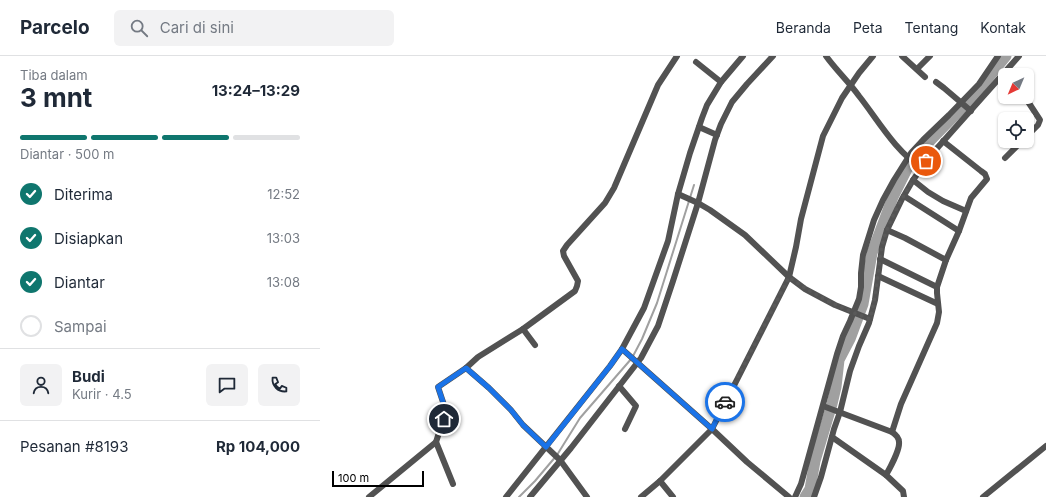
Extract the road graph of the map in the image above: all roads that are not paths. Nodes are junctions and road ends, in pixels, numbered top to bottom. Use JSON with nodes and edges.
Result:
{"nodes":[{"id":1,"x":676,"y":56,"type":"edge"},
{"id":2,"x":743,"y":56,"type":"edge"},
{"id":3,"x":773,"y":56,"type":"edge"},
{"id":4,"x":826,"y":56,"type":"edge"},
{"id":5,"x":874,"y":56,"type":"edge"},
{"id":6,"x":902,"y":56,"type":"edge"},
{"id":7,"x":930,"y":56,"type":"edge"},
{"id":8,"x":1019,"y":56,"type":"edge"},
{"id":9,"x":996,"y":57,"type":"edge"},
{"id":10,"x":696,"y":62,"type":"dead end"},
{"id":11,"x":1010,"y":68,"type":"edge"},
{"id":12,"x":917,"y":69,"type":"junction"},
{"id":13,"x":925,"y":76,"type":"dead end"},
{"id":14,"x":998,"y":81,"type":"edge"},
{"id":15,"x":721,"y":82,"type":"junction"},
{"id":16,"x":936,"y":82,"type":"dead end"},
{"id":17,"x":850,"y":85,"type":"junction"},
{"id":18,"x":962,"y":104,"type":"junction"},
{"id":19,"x":1030,"y":104,"type":"edge"},
{"id":20,"x":970,"y":111,"type":"junction"},
{"id":21,"x":699,"y":127,"type":"junction"},
{"id":22,"x":1034,"y":129,"type":"edge"},
{"id":23,"x":717,"y":135,"type":"junction"},
{"id":24,"x":944,"y":141,"type":"junction"},
{"id":25,"x":1015,"y":148,"type":"edge"},
{"id":26,"x":909,"y":158,"type":"junction"},
{"id":27,"x":1005,"y":158,"type":"dead end"},
{"id":28,"x":920,"y":167,"type":"junction"},
{"id":29,"x":913,"y":180,"type":"junction"},
{"id":30,"x":681,"y":195,"type":"junction"},
{"id":31,"x":904,"y":196,"type":"junction"},
{"id":32,"x":697,"y":202,"type":"junction"},
{"id":33,"x":966,"y":211,"type":"junction"},
{"id":34,"x":887,"y":230,"type":"junction"},
{"id":35,"x":959,"y":231,"type":"junction"},
{"id":36,"x":880,"y":259,"type":"junction"},
{"id":37,"x":946,"y":260,"type":"junction"},
{"id":38,"x":878,"y":276,"type":"junction"},
{"id":39,"x":789,"y":277,"type":"junction"},
{"id":40,"x":937,"y":287,"type":"junction"},
{"id":41,"x":938,"y":304,"type":"junction"},
{"id":42,"x":854,"y":314,"type":"junction"},
{"id":43,"x":868,"y":319,"type":"junction"},
{"id":44,"x":523,"y":329,"type":"junction"},
{"id":45,"x":535,"y":344,"type":"dead end"},
{"id":46,"x":623,"y":350,"type":"junction"},
{"id":47,"x":637,"y":361,"type":"junction"},
{"id":48,"x":466,"y":368,"type":"junction"},
{"id":49,"x":619,"y":386,"type":"junction"},
{"id":50,"x":825,"y":407,"type":"junction"},
{"id":51,"x":839,"y":412,"type":"junction"},
{"id":52,"x":625,"y":429,"type":"dead end"},
{"id":53,"x":712,"y":429,"type":"junction"},
{"id":54,"x":892,"y":432,"type":"junction"},
{"id":55,"x":832,"y":437,"type":"junction"},
{"id":56,"x":436,"y":442,"type":"junction"},
{"id":57,"x":1046,"y":446,"type":"edge"},
{"id":58,"x":547,"y":449,"type":"junction"},
{"id":59,"x":559,"y":460,"type":"junction"},
{"id":60,"x":886,"y":475,"type":"junction"},
{"id":61,"x":660,"y":481,"type":"junction"},
{"id":62,"x":453,"y":484,"type":"dead end"},
{"id":63,"x":369,"y":497,"type":"edge"},
{"id":64,"x":506,"y":497,"type":"edge"},
{"id":65,"x":530,"y":497,"type":"edge"},
{"id":66,"x":587,"y":497,"type":"edge"},
{"id":67,"x":641,"y":497,"type":"edge"},
{"id":68,"x":673,"y":497,"type":"edge"},
{"id":69,"x":789,"y":497,"type":"edge"},
{"id":70,"x":795,"y":497,"type":"edge"},
{"id":71,"x":814,"y":497,"type":"edge"},
{"id":72,"x":904,"y":497,"type":"edge"},
{"id":73,"x":983,"y":497,"type":"edge"}],
"edges":[{"from":1,"to":44,"type":"street"},
{"from":2,"to":15,"type":"street"},
{"from":3,"to":23,"type":"street"},
{"from":4,"to":17,"type":"street"},
{"from":5,"to":17,"type":"street"},
{"from":6,"to":12,"type":"street"},
{"from":7,"to":12,"type":"street"},
{"from":8,"to":11,"type":"street"},
{"from":9,"to":18,"type":"street"},
{"from":10,"to":15,"type":"street"},
{"from":12,"to":13,"type":"street"},
{"from":14,"to":20,"type":"street"},
{"from":15,"to":21,"type":"street"},
{"from":16,"to":18,"type":"street"},
{"from":17,"to":26,"type":"street"},
{"from":17,"to":39,"type":"street"},
{"from":18,"to":20,"type":"street"},
{"from":18,"to":26,"type":"street"},
{"from":19,"to":22,"type":"street"},
{"from":20,"to":24,"type":"street"},
{"from":21,"to":23,"type":"street"},
{"from":21,"to":30,"type":"street"},
{"from":23,"to":32,"type":"street"},
{"from":24,"to":28,"type":"street"},
{"from":24,"to":33,"type":"street"},
{"from":25,"to":27,"type":"street"},
{"from":26,"to":28,"type":"street"},
{"from":26,"to":42,"type":"street"},
{"from":28,"to":29,"type":"street"},
{"from":29,"to":31,"type":"street"},
{"from":29,"to":33,"type":"street"},
{"from":30,"to":32,"type":"street"},
{"from":30,"to":46,"type":"street"},
{"from":31,"to":34,"type":"street"},
{"from":31,"to":35,"type":"street"},
{"from":32,"to":39,"type":"street"},
{"from":32,"to":47,"type":"street"},
{"from":33,"to":35,"type":"street"},
{"from":34,"to":36,"type":"street"},
{"from":34,"to":37,"type":"street"},
{"from":35,"to":37,"type":"street"},
{"from":36,"to":38,"type":"street"},
{"from":36,"to":40,"type":"street"},
{"from":37,"to":40,"type":"street"},
{"from":38,"to":41,"type":"street"},
{"from":38,"to":43,"type":"street"},
{"from":39,"to":42,"type":"street"},
{"from":39,"to":53,"type":"street"},
{"from":40,"to":41,"type":"street"},
{"from":41,"to":54,"type":"street"},
{"from":42,"to":43,"type":"street"},
{"from":42,"to":50,"type":"street"},
{"from":43,"to":51,"type":"street"},
{"from":44,"to":45,"type":"street"},
{"from":44,"to":48,"type":"street"},
{"from":46,"to":47,"type":"street"},
{"from":46,"to":58,"type":"street"},
{"from":47,"to":49,"type":"street"},
{"from":47,"to":53,"type":"street"},
{"from":48,"to":56,"type":"street"},
{"from":48,"to":58,"type":"street"},
{"from":49,"to":52,"type":"street"},
{"from":49,"to":59,"type":"street"},
{"from":50,"to":51,"type":"street"},
{"from":50,"to":70,"type":"street"},
{"from":51,"to":54,"type":"street"},
{"from":51,"to":55,"type":"street"},
{"from":53,"to":61,"type":"street"},
{"from":53,"to":69,"type":"street"},
{"from":54,"to":60,"type":"street"},
{"from":55,"to":60,"type":"street"},
{"from":55,"to":71,"type":"street"},
{"from":56,"to":62,"type":"street"},
{"from":56,"to":63,"type":"street"},
{"from":57,"to":73,"type":"street"},
{"from":58,"to":59,"type":"street"},
{"from":58,"to":64,"type":"street"},
{"from":59,"to":65,"type":"street"},
{"from":59,"to":66,"type":"street"},
{"from":60,"to":72,"type":"street"},
{"from":61,"to":67,"type":"street"},
{"from":61,"to":68,"type":"street"}]}
